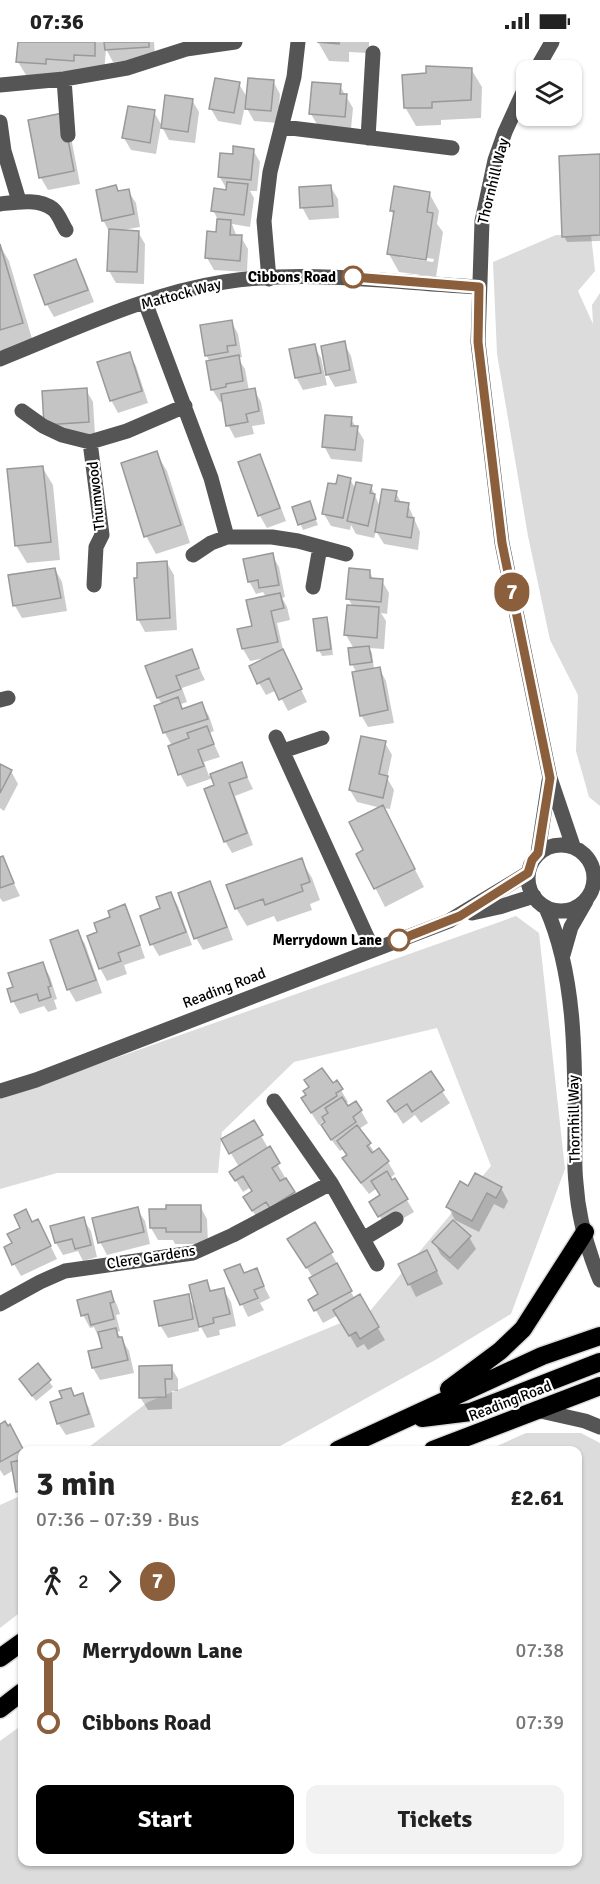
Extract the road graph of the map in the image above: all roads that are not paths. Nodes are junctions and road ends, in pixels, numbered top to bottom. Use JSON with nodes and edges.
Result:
{"nodes":[{"id":1,"x":235,"y":42,"type":"edge"},
{"id":2,"x":298,"y":42,"type":"edge"},
{"id":3,"x":552,"y":42,"type":"edge"},
{"id":4,"x":185,"y":46,"type":"edge"},
{"id":5,"x":373,"y":53,"type":"dead end"},
{"id":6,"x":542,"y":60,"type":"edge"},
{"id":7,"x":64,"y":79,"type":"junction"},
{"id":8,"x":0,"y":85,"type":"edge"},
{"id":9,"x":516,"y":108,"type":"edge"},
{"id":10,"x":0,"y":122,"type":"edge"},
{"id":11,"x":283,"y":127,"type":"junction"},
{"id":12,"x":68,"y":135,"type":"dead end"},
{"id":13,"x":368,"y":138,"type":"junction"},
{"id":14,"x":452,"y":148,"type":"dead end"},
{"id":15,"x":19,"y":201,"type":"junction"},
{"id":16,"x":0,"y":204,"type":"edge"},
{"id":17,"x":66,"y":230,"type":"dead end"},
{"id":18,"x":269,"y":279,"type":"junction"},
{"id":19,"x":479,"y":287,"type":"junction"},
{"id":20,"x":145,"y":302,"type":"junction"},
{"id":21,"x":0,"y":359,"type":"edge"},
{"id":22,"x":185,"y":406,"type":"junction"},
{"id":23,"x":22,"y":411,"type":"dead end"},
{"id":24,"x":90,"y":442,"type":"junction"},
{"id":25,"x":227,"y":537,"type":"junction"},
{"id":26,"x":320,"y":547,"type":"junction"},
{"id":27,"x":346,"y":554,"type":"dead end"},
{"id":28,"x":193,"y":555,"type":"dead end"},
{"id":29,"x":94,"y":585,"type":"dead end"},
{"id":30,"x":313,"y":587,"type":"dead end"},
{"id":31,"x":321,"y":738,"type":"dead end"},
{"id":32,"x":550,"y":778,"type":"junction"},
{"id":33,"x":573,"y":846,"type":"junction"},
{"id":34,"x":538,"y":853,"type":"junction"},
{"id":35,"x":593,"y":855,"type":"edge"},
{"id":36,"x":528,"y":873,"type":"junction"},
{"id":37,"x":597,"y":880,"type":"edge"},
{"id":38,"x":534,"y":896,"type":"junction"},
{"id":39,"x":588,"y":898,"type":"junction"},
{"id":40,"x":546,"y":908,"type":"junction"},
{"id":41,"x":460,"y":916,"type":"junction"},
{"id":42,"x":373,"y":950,"type":"junction"},
{"id":43,"x":562,"y":956,"type":"junction"},
{"id":44,"x":0,"y":1091,"type":"edge"},
{"id":45,"x":274,"y":1101,"type":"dead end"},
{"id":46,"x":331,"y":1183,"type":"junction"},
{"id":47,"x":396,"y":1219,"type":"dead end"},
{"id":48,"x":585,"y":1232,"type":"junction"},
{"id":49,"x":363,"y":1239,"type":"junction"},
{"id":50,"x":377,"y":1264,"type":"dead end"},
{"id":51,"x":600,"y":1280,"type":"edge"},
{"id":52,"x":0,"y":1304,"type":"edge"},
{"id":53,"x":600,"y":1336,"type":"edge"},
{"id":54,"x":600,"y":1362,"type":"edge"},
{"id":55,"x":600,"y":1386,"type":"edge"},
{"id":56,"x":536,"y":1410,"type":"junction"},
{"id":57,"x":403,"y":1420,"type":"junction"},
{"id":58,"x":600,"y":1427,"type":"edge"},
{"id":59,"x":347,"y":1446,"type":"edge"},
{"id":60,"x":443,"y":1446,"type":"edge"},
{"id":61,"x":18,"y":1645,"type":"edge"},
{"id":62,"x":0,"y":1658,"type":"edge"},
{"id":63,"x":18,"y":1695,"type":"edge"},
{"id":64,"x":0,"y":1708,"type":"edge"}],
"edges":[{"from":1,"to":4,"type":"street"},
{"from":2,"to":11,"type":"street"},
{"from":3,"to":6,"type":"street"},
{"from":4,"to":7,"type":"street"},
{"from":5,"to":13,"type":"street"},
{"from":7,"to":8,"type":"street"},
{"from":7,"to":12,"type":"street"},
{"from":9,"to":19,"type":"street","name":"Thornhill Way"},
{"from":10,"to":15,"type":"street"},
{"from":11,"to":13,"type":"street"},
{"from":11,"to":18,"type":"street"},
{"from":13,"to":14,"type":"street"},
{"from":15,"to":16,"type":"street"},
{"from":15,"to":17,"type":"street"},
{"from":18,"to":19,"type":"street","name":"Mattock Way"},
{"from":18,"to":20,"type":"street","name":"Mattock Way"},
{"from":19,"to":32,"type":"street","name":"Thornhill Way"},
{"from":20,"to":21,"type":"street","name":"Mattock Way"},
{"from":20,"to":22,"type":"street"},
{"from":22,"to":24,"type":"street","name":"Thumwood"},
{"from":22,"to":25,"type":"street"},
{"from":23,"to":24,"type":"street","name":"Thumwood"},
{"from":24,"to":29,"type":"street","name":"Thumwood"},
{"from":25,"to":26,"type":"street"},
{"from":25,"to":28,"type":"street"},
{"from":26,"to":27,"type":"street"},
{"from":26,"to":30,"type":"street"},
{"from":31,"to":42,"type":"street"},
{"from":32,"to":33,"type":"street","name":"Thornhill Way"},
{"from":32,"to":34,"type":"street","name":"Thornhill Way"},
{"from":33,"to":34,"type":"street"},
{"from":33,"to":35,"type":"street"},
{"from":34,"to":36,"type":"street"},
{"from":35,"to":37,"type":"street"},
{"from":36,"to":38,"type":"street"},
{"from":36,"to":41,"type":"street","name":"Reading Road"},
{"from":37,"to":39,"type":"street"},
{"from":38,"to":40,"type":"street"},
{"from":38,"to":41,"type":"street","name":"Reading Road"},
{"from":39,"to":40,"type":"street"},
{"from":39,"to":43,"type":"street","name":"Thornhill Way"},
{"from":40,"to":43,"type":"street","name":"Thornhill Way"},
{"from":41,"to":42,"type":"street","name":"Reading Road"},
{"from":42,"to":44,"type":"street","name":"Reading Road"},
{"from":43,"to":48,"type":"street","name":"Thornhill Way"},
{"from":45,"to":46,"type":"street"},
{"from":46,"to":49,"type":"street"},
{"from":46,"to":52,"type":"street","name":"Clere Gardens"},
{"from":47,"to":49,"type":"street"},
{"from":48,"to":51,"type":"street","name":"Thornhill Way"},
{"from":48,"to":57,"type":"highway"},
{"from":49,"to":50,"type":"street"},
{"from":53,"to":57,"type":"highway","name":"Reading Road"},
{"from":54,"to":57,"type":"highway"},
{"from":55,"to":56,"type":"highway","name":"Reading Road"},
{"from":56,"to":58,"type":"street"},
{"from":56,"to":60,"type":"highway","name":"Reading Road"},
{"from":57,"to":59,"type":"highway","name":"Reading Road"},
{"from":61,"to":62,"type":"highway"},
{"from":63,"to":64,"type":"highway"}]}
